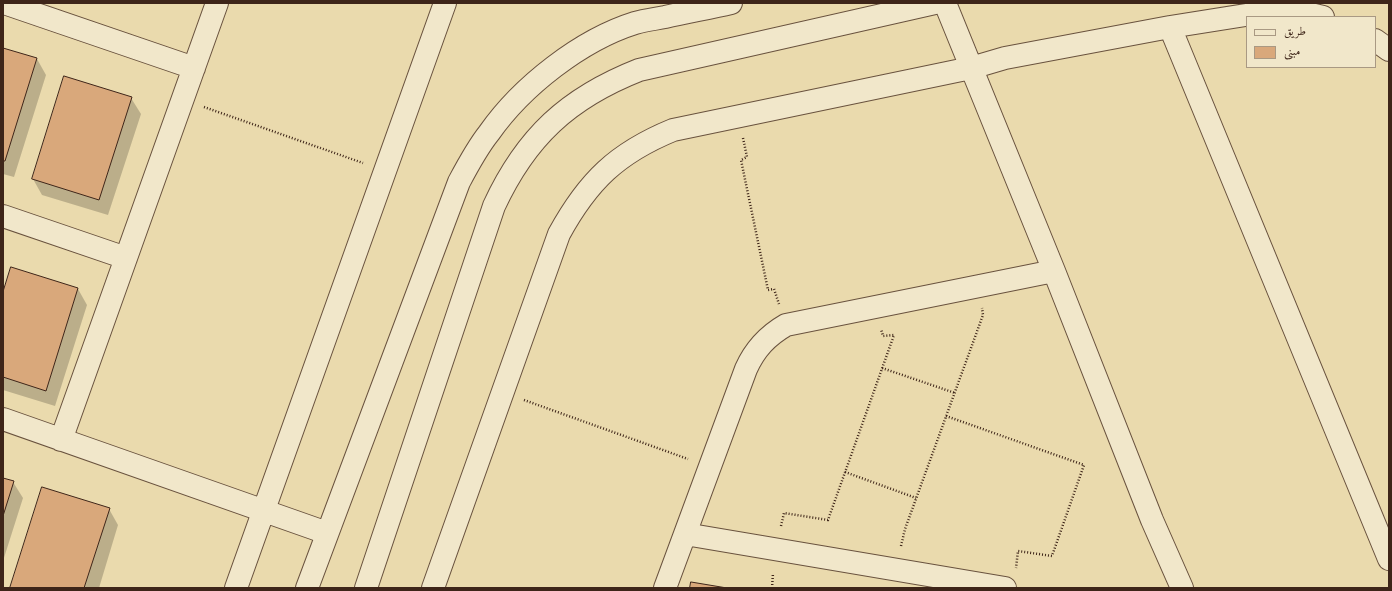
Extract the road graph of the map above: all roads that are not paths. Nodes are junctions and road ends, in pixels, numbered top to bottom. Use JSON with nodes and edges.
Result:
{"nodes":[{"id":1,"x":4,"y":3,"type":"edge"},
{"id":2,"x":217,"y":3,"type":"edge"},
{"id":3,"x":445,"y":3,"type":"edge"},
{"id":4,"x":731,"y":3,"type":"edge"},
{"id":5,"x":935,"y":3,"type":"edge"},
{"id":6,"x":945,"y":3,"type":"edge"},
{"id":7,"x":1317,"y":16,"type":"edge"},
{"id":8,"x":1170,"y":27,"type":"junction"},
{"id":9,"x":1376,"y":41,"type":"edge"},
{"id":10,"x":1389,"y":50,"type":"edge"},
{"id":11,"x":194,"y":68,"type":"junction"},
{"id":12,"x":971,"y":68,"type":"junction"},
{"id":13,"x":3,"y":216,"type":"edge"},
{"id":14,"x":126,"y":258,"type":"junction"},
{"id":15,"x":1054,"y":271,"type":"junction"},
{"id":16,"x":3,"y":419,"type":"edge"},
{"id":17,"x":61,"y":440,"type":"junction"},
{"id":18,"x":264,"y":511,"type":"junction"},
{"id":19,"x":327,"y":533,"type":"junction"},
{"id":20,"x":685,"y":534,"type":"junction"},
{"id":21,"x":1389,"y":559,"type":"edge"},
{"id":22,"x":1010,"y":581,"type":"edge"},
{"id":23,"x":236,"y":588,"type":"edge"},
{"id":24,"x":307,"y":588,"type":"edge"},
{"id":25,"x":366,"y":588,"type":"edge"},
{"id":26,"x":433,"y":588,"type":"edge"},
{"id":27,"x":665,"y":588,"type":"edge"},
{"id":28,"x":1182,"y":588,"type":"edge"}],
"edges":[{"from":1,"to":11,"type":"street"},
{"from":2,"to":11,"type":"street"},
{"from":3,"to":18,"type":"street"},
{"from":4,"to":19,"type":"street"},
{"from":5,"to":25,"type":"street"},
{"from":6,"to":12,"type":"street"},
{"from":7,"to":8,"type":"street"},
{"from":8,"to":12,"type":"street"},
{"from":8,"to":21,"type":"street"},
{"from":9,"to":10,"type":"street"},
{"from":11,"to":14,"type":"street"},
{"from":12,"to":15,"type":"street"},
{"from":12,"to":26,"type":"street"},
{"from":13,"to":14,"type":"street"},
{"from":14,"to":17,"type":"street"},
{"from":15,"to":20,"type":"street"},
{"from":15,"to":28,"type":"street"},
{"from":16,"to":17,"type":"street"},
{"from":17,"to":18,"type":"street"},
{"from":18,"to":19,"type":"street"},
{"from":18,"to":23,"type":"street"},
{"from":19,"to":24,"type":"street"},
{"from":20,"to":22,"type":"street"},
{"from":20,"to":27,"type":"street"}]}
